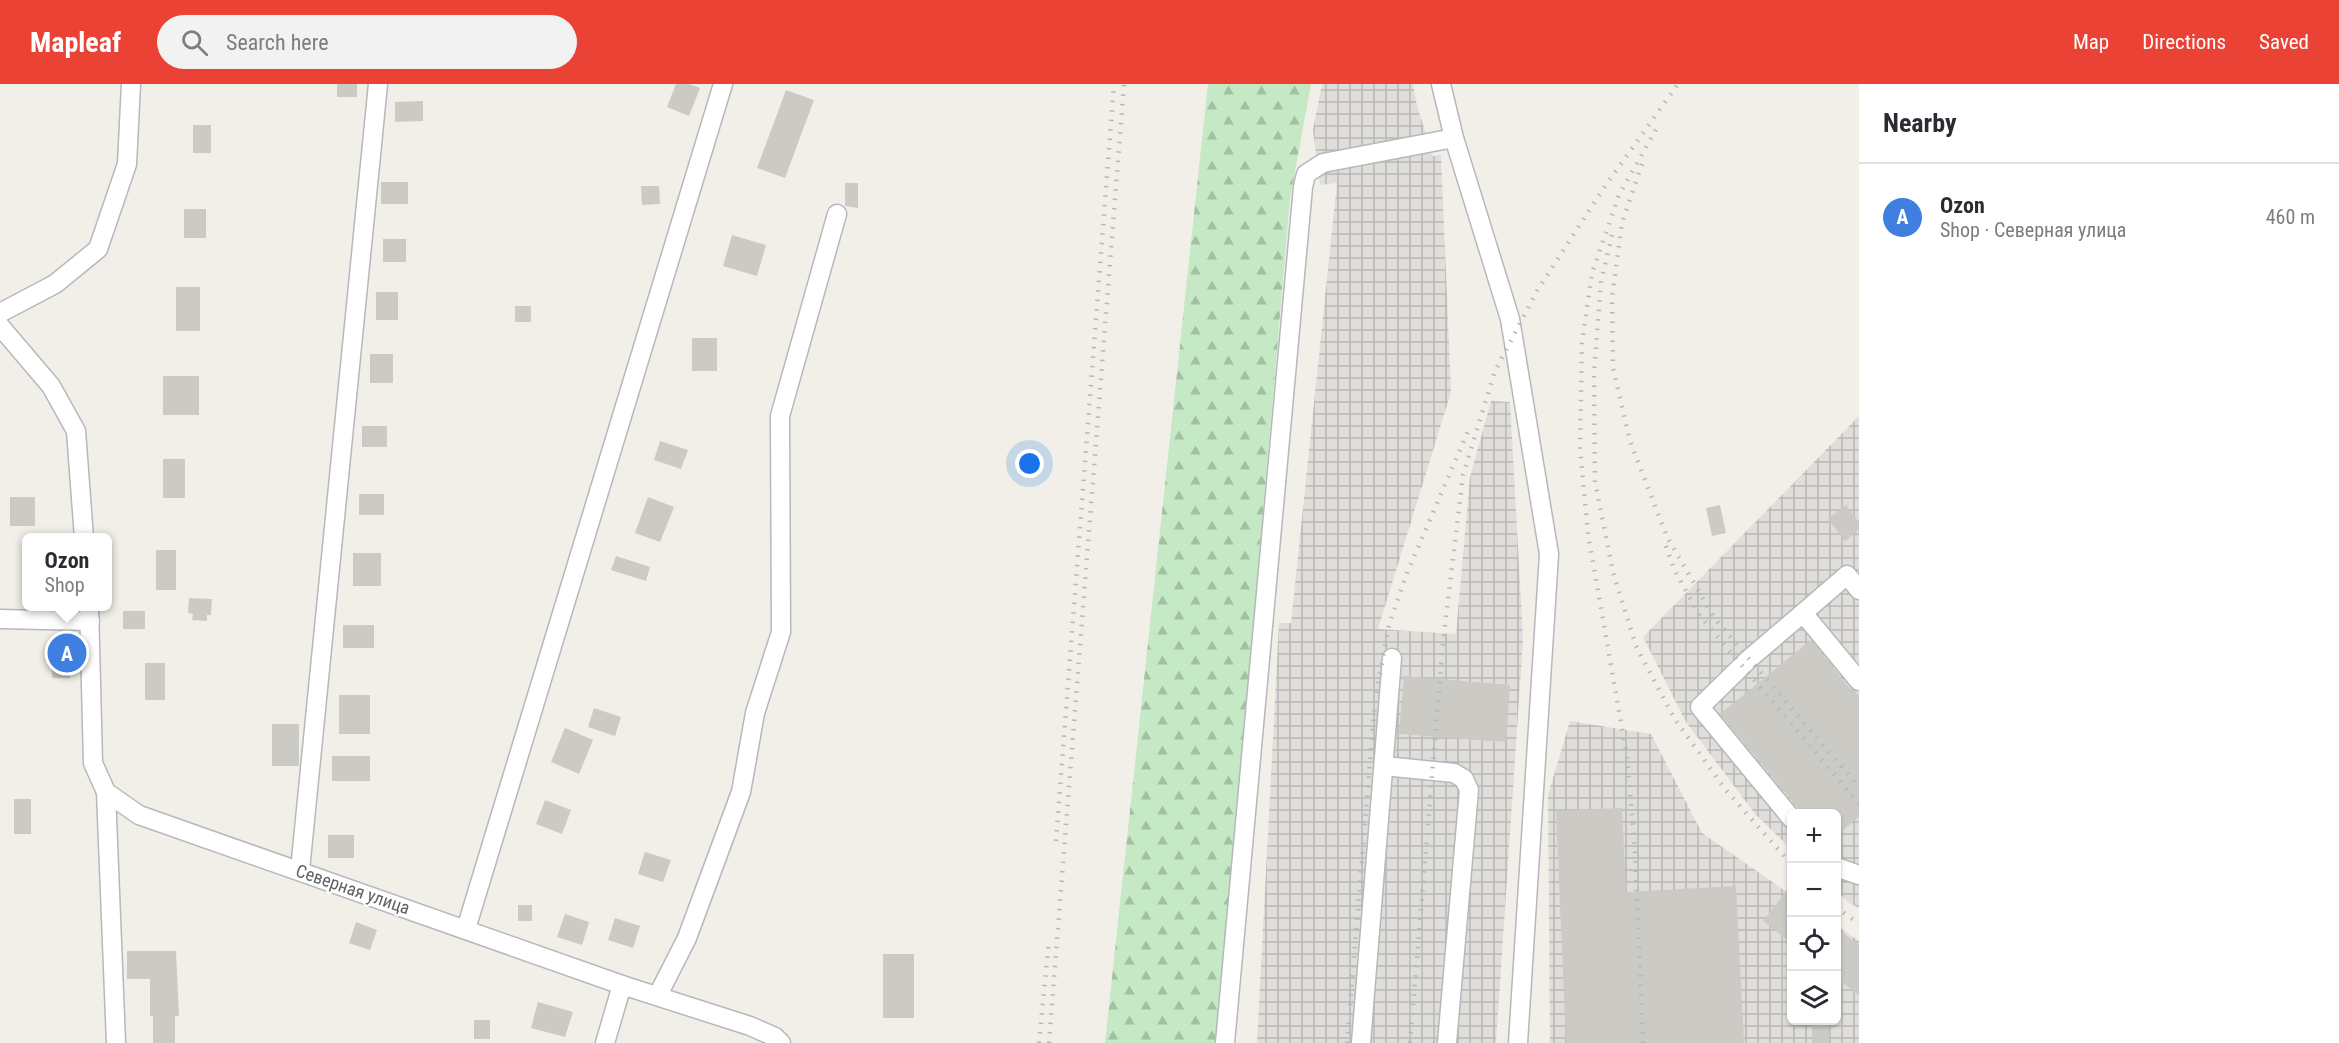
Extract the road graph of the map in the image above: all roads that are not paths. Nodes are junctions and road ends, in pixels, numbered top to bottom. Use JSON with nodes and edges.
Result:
{"nodes":[{"id":1,"x":131,"y":84,"type":"edge"},
{"id":2,"x":378,"y":84,"type":"edge"},
{"id":3,"x":723,"y":84,"type":"edge"},
{"id":4,"x":1441,"y":84,"type":"edge"},
{"id":5,"x":1454,"y":138,"type":"junction"},
{"id":6,"x":837,"y":214,"type":"dead end"},
{"id":7,"x":0,"y":313,"type":"edge"},
{"id":8,"x":0,"y":326,"type":"edge"},
{"id":9,"x":84,"y":533,"type":"edge"},
{"id":10,"x":1859,"y":590,"type":"edge"},
{"id":11,"x":1803,"y":613,"type":"junction"},
{"id":12,"x":90,"y":614,"type":"edge"},
{"id":13,"x":0,"y":619,"type":"edge"},
{"id":14,"x":1392,"y":658,"type":"dead end"},
{"id":15,"x":1859,"y":681,"type":"edge"},
{"id":16,"x":1384,"y":766,"type":"junction"},
{"id":17,"x":106,"y":792,"type":"junction"},
{"id":18,"x":1787,"y":814,"type":"edge"},
{"id":19,"x":1841,"y":869,"type":"edge"},
{"id":20,"x":300,"y":870,"type":"junction"},
{"id":21,"x":1859,"y":875,"type":"edge"},
{"id":22,"x":466,"y":929,"type":"junction"},
{"id":23,"x":622,"y":985,"type":"junction"},
{"id":24,"x":658,"y":995,"type":"junction"},
{"id":25,"x":116,"y":1043,"type":"edge"},
{"id":26,"x":604,"y":1043,"type":"edge"},
{"id":27,"x":781,"y":1043,"type":"edge"},
{"id":28,"x":1225,"y":1043,"type":"edge"},
{"id":29,"x":1361,"y":1043,"type":"edge"},
{"id":30,"x":1447,"y":1043,"type":"edge"},
{"id":31,"x":1518,"y":1043,"type":"edge"}],
"edges":[{"from":1,"to":7,"type":"street"},
{"from":2,"to":20,"type":"street"},
{"from":3,"to":22,"type":"street"},
{"from":4,"to":5,"type":"street"},
{"from":5,"to":28,"type":"street"},
{"from":5,"to":31,"type":"street"},
{"from":6,"to":24,"type":"street"},
{"from":8,"to":9,"type":"street"},
{"from":10,"to":11,"type":"street"},
{"from":11,"to":15,"type":"street"},
{"from":11,"to":18,"type":"street"},
{"from":12,"to":13,"type":"street"},
{"from":12,"to":17,"type":"street"},
{"from":14,"to":16,"type":"street"},
{"from":16,"to":29,"type":"street"},
{"from":16,"to":30,"type":"street"},
{"from":17,"to":20,"type":"street","name":"Северная улица"},
{"from":17,"to":25,"type":"street"},
{"from":19,"to":21,"type":"street"},
{"from":20,"to":22,"type":"street","name":"Северная улица"},
{"from":22,"to":23,"type":"street","name":"Северная улица"},
{"from":23,"to":24,"type":"street","name":"Северная улица"},
{"from":23,"to":26,"type":"street"},
{"from":24,"to":27,"type":"street","name":"Северная улица"}]}
